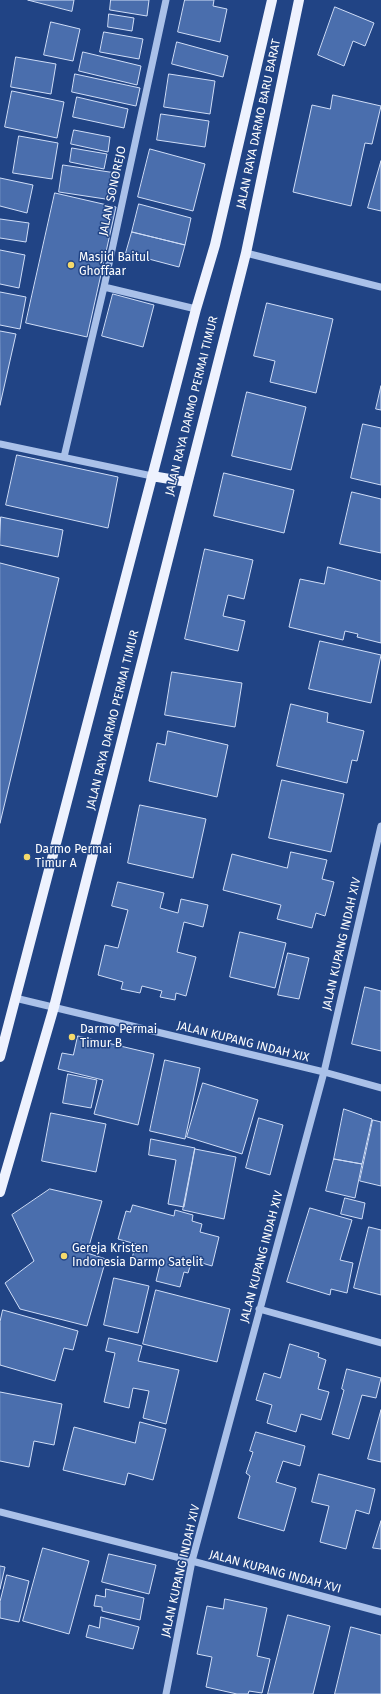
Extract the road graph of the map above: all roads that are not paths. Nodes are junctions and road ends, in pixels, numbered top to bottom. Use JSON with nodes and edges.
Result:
{"nodes":[{"id":1,"x":166,"y":0,"type":"edge"},
{"id":2,"x":272,"y":0,"type":"edge"},
{"id":3,"x":299,"y":0,"type":"edge"},
{"id":4,"x":216,"y":245,"type":"joint"},
{"id":5,"x":246,"y":253,"type":"junction"},
{"id":6,"x":104,"y":287,"type":"junction"},
{"id":7,"x":381,"y":287,"type":"edge"},
{"id":8,"x":196,"y":309,"type":"junction"},
{"id":9,"x":0,"y":444,"type":"edge"},
{"id":10,"x":64,"y":457,"type":"junction"},
{"id":11,"x":152,"y":476,"type":"junction"},
{"id":12,"x":187,"y":482,"type":"junction"},
{"id":13,"x":381,"y":826,"type":"edge"},
{"id":14,"x":15,"y":998,"type":"junction"},
{"id":15,"x":54,"y":1007,"type":"junction"},
{"id":16,"x":0,"y":1057,"type":"edge"},
{"id":17,"x":324,"y":1072,"type":"junction"},
{"id":18,"x":381,"y":1088,"type":"edge"},
{"id":19,"x":0,"y":1192,"type":"edge"},
{"id":20,"x":259,"y":1310,"type":"junction"},
{"id":21,"x":381,"y":1343,"type":"edge"},
{"id":22,"x":0,"y":1512,"type":"edge"},
{"id":23,"x":192,"y":1561,"type":"junction"},
{"id":24,"x":381,"y":1612,"type":"edge"},
{"id":25,"x":166,"y":1694,"type":"edge"}],
"edges":[{"from":1,"to":6,"type":"street","name":"JALAN SONOREJO"},
{"from":2,"to":4,"type":"main road","name":"JALAN RAYA DARMO BARU BARAT"},
{"from":3,"to":5,"type":"main road","name":"JALAN RAYA DARMO BARU BARAT"},
{"from":4,"to":8,"type":"main road","name":"JALAN RAYA DARMO PERMAI TIMUR"},
{"from":5,"to":7,"type":"street"},
{"from":5,"to":12,"type":"main road","name":"JALAN RAYA DARMO PERMAI TIMUR"},
{"from":6,"to":8,"type":"street"},
{"from":6,"to":10,"type":"street","name":"JALAN SONOREJO"},
{"from":8,"to":11,"type":"main road","name":"JALAN RAYA DARMO PERMAI TIMUR"},
{"from":9,"to":10,"type":"street"},
{"from":10,"to":11,"type":"street"},
{"from":11,"to":12,"type":"main road"},
{"from":11,"to":14,"type":"main road","name":"JALAN RAYA DARMO PERMAI TIMUR"},
{"from":12,"to":15,"type":"main road","name":"JALAN RAYA DARMO PERMAI TIMUR"},
{"from":13,"to":17,"type":"street","name":"JALAN KUPANG INDAH XIV"},
{"from":14,"to":15,"type":"street","name":"JALAN KUPANG INDAH XIX"},
{"from":14,"to":16,"type":"main road","name":"JALAN RAYA DARMO PERMAI TIMUR"},
{"from":15,"to":17,"type":"street","name":"JALAN KUPANG INDAH XIX"},
{"from":15,"to":19,"type":"main road","name":"JALAN RAYA DARMO PERMAI TIMUR"},
{"from":17,"to":18,"type":"street","name":"JALAN KUPANG INDAH XIX"},
{"from":17,"to":20,"type":"street","name":"JALAN KUPANG INDAH XIV"},
{"from":20,"to":21,"type":"street"},
{"from":20,"to":23,"type":"street","name":"JALAN KUPANG INDAH XIV"},
{"from":22,"to":23,"type":"street","name":"JALAN KUPANG INDAH XVI"},
{"from":23,"to":24,"type":"street","name":"JALAN KUPANG INDAH XVI"},
{"from":23,"to":25,"type":"street","name":"JALAN KUPANG INDAH XIV"}]}
